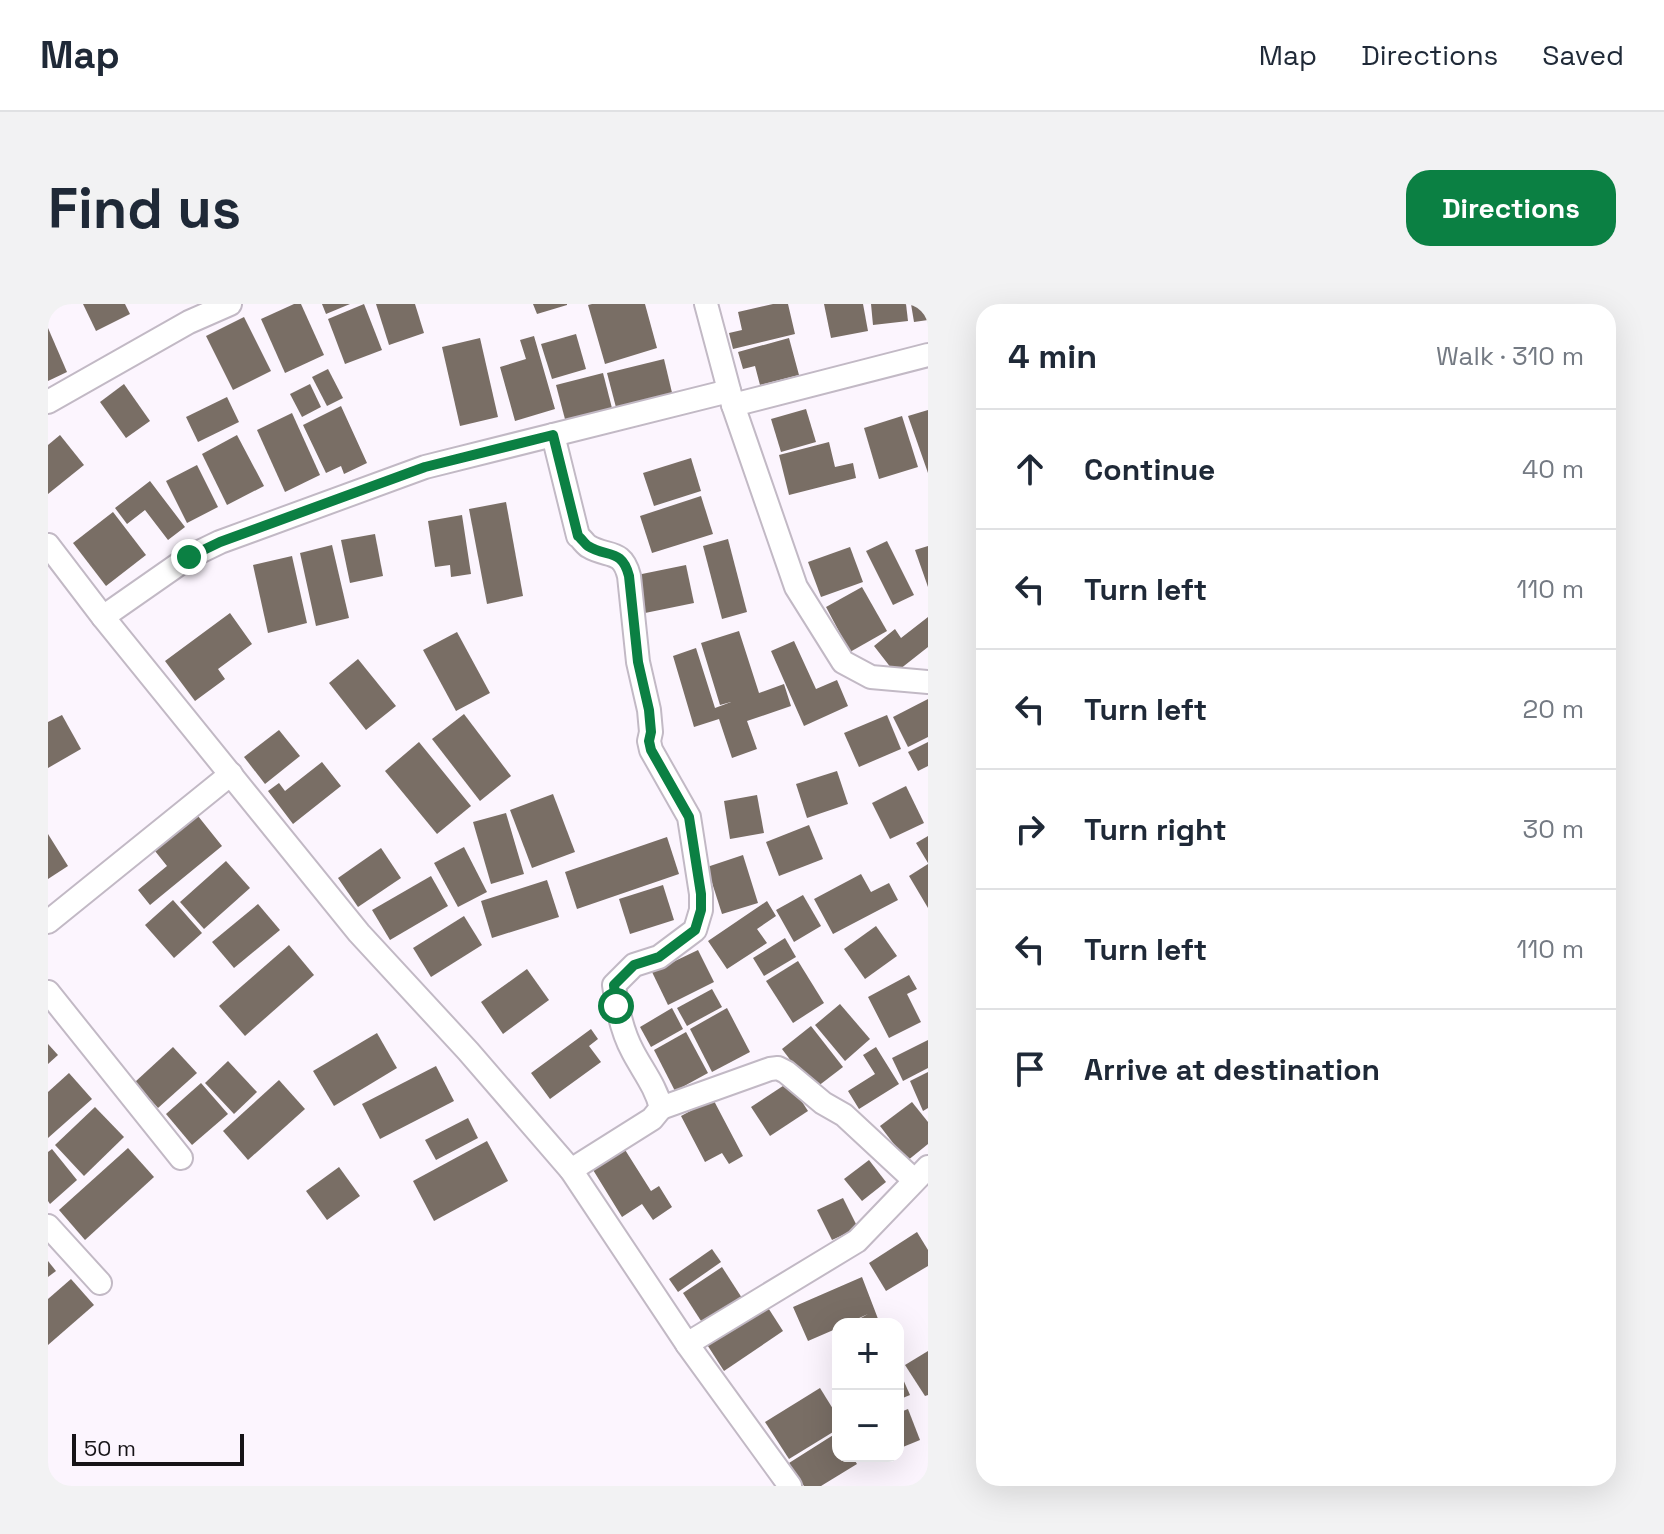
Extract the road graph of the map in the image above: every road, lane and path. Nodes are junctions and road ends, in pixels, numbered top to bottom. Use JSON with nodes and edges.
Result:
{"nodes":[{"id":1,"x":230,"y":304,"type":"edge"},
{"id":2,"x":706,"y":304,"type":"edge"},
{"id":3,"x":928,"y":355,"type":"edge"},
{"id":4,"x":731,"y":398,"type":"junction"},
{"id":5,"x":48,"y":402,"type":"edge"},
{"id":6,"x":553,"y":435,"type":"junction"},
{"id":7,"x":48,"y":545,"type":"edge"},
{"id":8,"x":103,"y":617,"type":"junction"},
{"id":9,"x":928,"y":682,"type":"edge"},
{"id":10,"x":231,"y":774,"type":"junction"},
{"id":11,"x":48,"y":922,"type":"edge"},
{"id":12,"x":48,"y":992,"type":"edge"},
{"id":13,"x":661,"y":1108,"type":"junction"},
{"id":14,"x":181,"y":1158,"type":"dead end"},
{"id":15,"x":571,"y":1170,"type":"junction"},
{"id":16,"x":921,"y":1173,"type":"edge"},
{"id":17,"x":48,"y":1226,"type":"edge"},
{"id":18,"x":100,"y":1283,"type":"dead end"},
{"id":19,"x":687,"y":1344,"type":"junction"},
{"id":20,"x":790,"y":1486,"type":"edge"}],
"edges":[{"from":1,"to":5,"type":"street"},
{"from":2,"to":4,"type":"street"},
{"from":3,"to":4,"type":"street"},
{"from":4,"to":6,"type":"street"},
{"from":4,"to":9,"type":"street"},
{"from":6,"to":8,"type":"street"},
{"from":6,"to":13,"type":"street"},
{"from":7,"to":8,"type":"street"},
{"from":8,"to":10,"type":"street"},
{"from":10,"to":11,"type":"street"},
{"from":10,"to":15,"type":"street"},
{"from":12,"to":14,"type":"street"},
{"from":13,"to":15,"type":"street"},
{"from":13,"to":16,"type":"street"},
{"from":15,"to":19,"type":"street"},
{"from":16,"to":19,"type":"street"},
{"from":17,"to":18,"type":"street"},
{"from":19,"to":20,"type":"street"}]}
